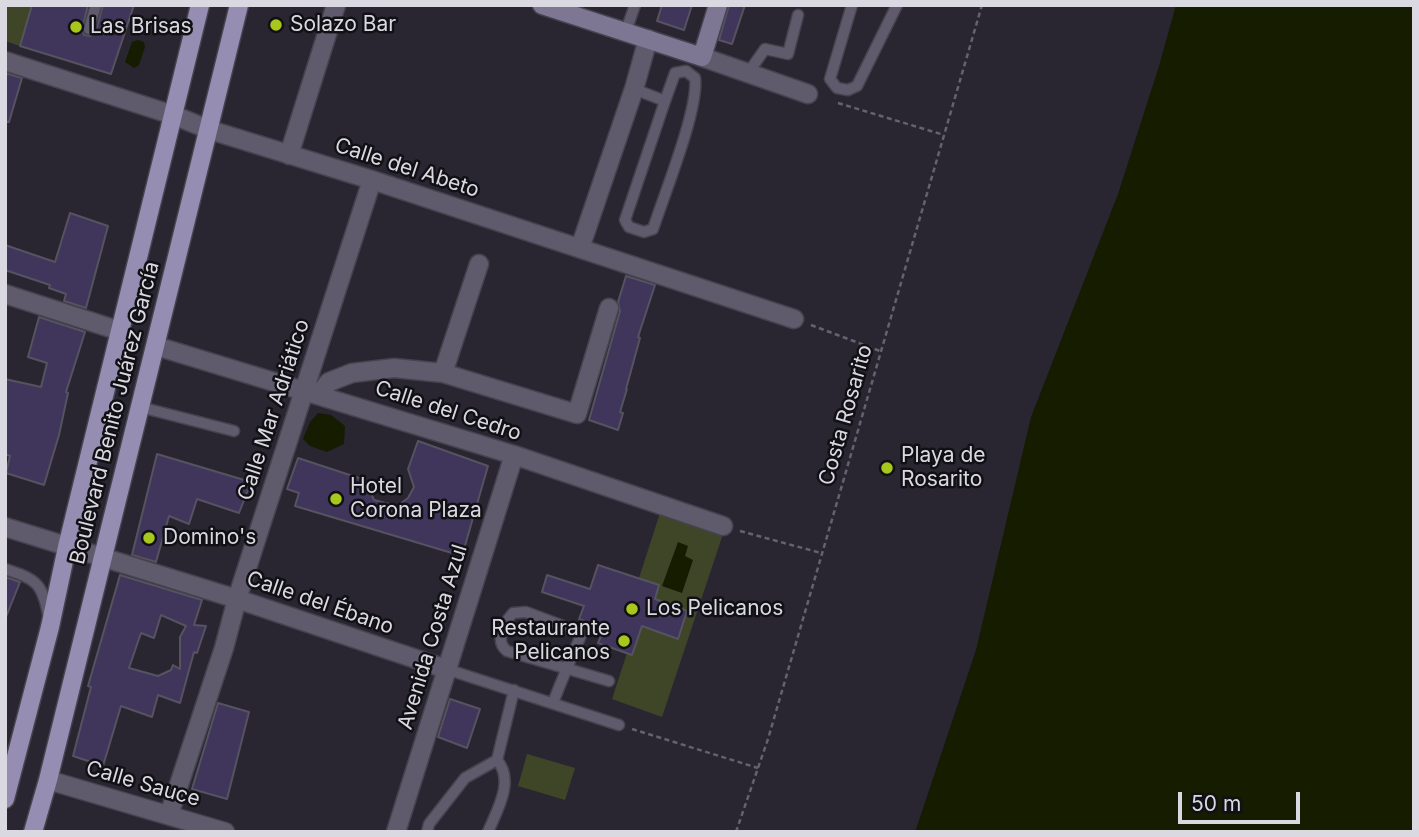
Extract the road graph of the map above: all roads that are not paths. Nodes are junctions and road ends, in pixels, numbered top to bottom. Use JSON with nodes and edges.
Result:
{"nodes":[{"id":1,"x":96,"y":5,"type":"edge"},
{"id":2,"x":239,"y":5,"type":"edge"},
{"id":3,"x":336,"y":5,"type":"edge"},
{"id":4,"x":542,"y":5,"type":"edge"},
{"id":5,"x":635,"y":5,"type":"edge"},
{"id":6,"x":718,"y":5,"type":"edge"},
{"id":7,"x":852,"y":5,"type":"edge"},
{"id":8,"x":897,"y":5,"type":"edge"},
{"id":9,"x":195,"y":6,"type":"edge"},
{"id":10,"x":798,"y":15,"type":"dead end"},
{"id":11,"x":89,"y":29,"type":"dead end"},
{"id":12,"x":625,"y":31,"type":"junction"},
{"id":13,"x":648,"y":39,"type":"junction"},
{"id":14,"x":702,"y":57,"type":"junction"},
{"id":15,"x":5,"y":61,"type":"edge"},
{"id":16,"x":748,"y":73,"type":"junction"},
{"id":17,"x":634,"y":89,"type":"junction"},
{"id":18,"x":808,"y":94,"type":"road end"},
{"id":19,"x":665,"y":101,"type":"junction"},
{"id":20,"x":173,"y":115,"type":"junction"},
{"id":21,"x":210,"y":130,"type":"junction"},
{"id":22,"x":289,"y":155,"type":"junction"},
{"id":23,"x":372,"y":180,"type":"junction"},
{"id":24,"x":580,"y":248,"type":"junction"},
{"id":25,"x":479,"y":264,"type":"dead end"},
{"id":26,"x":5,"y":294,"type":"edge"},
{"id":27,"x":609,"y":308,"type":"dead end"},
{"id":28,"x":794,"y":319,"type":"road end"},
{"id":29,"x":120,"y":331,"type":"junction"},
{"id":30,"x":156,"y":346,"type":"junction"},
{"id":31,"x":443,"y":373,"type":"junction"},
{"id":32,"x":312,"y":392,"type":"junction"},
{"id":33,"x":140,"y":407,"type":"junction"},
{"id":34,"x":234,"y":432,"type":"dead end"},
{"id":35,"x":513,"y":455,"type":"junction"},
{"id":36,"x":723,"y":526,"type":"road end"},
{"id":37,"x":5,"y":527,"type":"edge"},
{"id":38,"x":66,"y":547,"type":"junction"},
{"id":39,"x":103,"y":556,"type":"junction"},
{"id":40,"x":5,"y":569,"type":"edge"},
{"id":41,"x":237,"y":599,"type":"junction"},
{"id":42,"x":50,"y":627,"type":"junction"},
{"id":43,"x":567,"y":668,"type":"junction"},
{"id":44,"x":446,"y":669,"type":"junction"},
{"id":45,"x":609,"y":681,"type":"dead end"},
{"id":46,"x":514,"y":690,"type":"junction"},
{"id":47,"x":553,"y":703,"type":"junction"},
{"id":48,"x":619,"y":725,"type":"road end"},
{"id":49,"x":497,"y":760,"type":"junction"},
{"id":50,"x":48,"y":780,"type":"junction"},
{"id":51,"x":5,"y":799,"type":"edge"},
{"id":52,"x":169,"y":815,"type":"junction"},
{"id":53,"x":33,"y":832,"type":"edge"},
{"id":54,"x":225,"y":832,"type":"edge"},
{"id":55,"x":396,"y":832,"type":"edge"},
{"id":56,"x":427,"y":832,"type":"edge"},
{"id":57,"x":488,"y":832,"type":"edge"}],
"edges":[{"from":1,"to":11,"type":"lane"},
{"from":2,"to":21,"type":"main road","name":"Boulevard Benito Juárez García"},
{"from":3,"to":22,"type":"street"},
{"from":4,"to":12,"type":"street"},
{"from":5,"to":12,"type":"lane"},
{"from":6,"to":14,"type":"street"},
{"from":7,"to":8,"type":"lane"},
{"from":9,"to":20,"type":"main road","name":"Boulevard Benito Juárez García"},
{"from":10,"to":16,"type":"lane"},
{"from":12,"to":13,"type":"street"},
{"from":13,"to":14,"type":"street"},
{"from":13,"to":17,"type":"street"},
{"from":14,"to":16,"type":"street"},
{"from":15,"to":20,"type":"street","name":"Calle del Abeto"},
{"from":16,"to":18,"type":"street"},
{"from":17,"to":19,"type":"lane"},
{"from":17,"to":24,"type":"street"},
{"from":19,"to":19,"type":"lane"},
{"from":20,"to":21,"type":"street","name":"Calle del Abeto"},
{"from":20,"to":29,"type":"main road","name":"Boulevard Benito Juárez García"},
{"from":21,"to":22,"type":"street","name":"Calle del Abeto"},
{"from":21,"to":30,"type":"main road","name":"Boulevard Benito Juárez García"},
{"from":22,"to":23,"type":"street","name":"Calle del Abeto"},
{"from":23,"to":24,"type":"street","name":"Calle del Abeto"},
{"from":23,"to":32,"type":"street","name":"Calle Mar Adriático"},
{"from":24,"to":28,"type":"street","name":"Calle del Abeto"},
{"from":25,"to":31,"type":"street"},
{"from":26,"to":29,"type":"street"},
{"from":27,"to":31,"type":"street"},
{"from":29,"to":38,"type":"main road","name":"Boulevard Benito Juárez García"},
{"from":30,"to":32,"type":"street","name":"Calle del Cedro"},
{"from":30,"to":33,"type":"main road","name":"Boulevard Benito Juárez García"},
{"from":31,"to":32,"type":"street"},
{"from":32,"to":35,"type":"street","name":"Calle del Cedro"},
{"from":32,"to":41,"type":"street","name":"Calle Mar Adriático"},
{"from":33,"to":34,"type":"lane"},
{"from":33,"to":39,"type":"main road","name":"Boulevard Benito Juárez García"},
{"from":35,"to":36,"type":"street","name":"Calle del Cedro"},
{"from":35,"to":44,"type":"street","name":"Avenida Costa Azul"},
{"from":37,"to":38,"type":"street","name":"Calle del Ébano"},
{"from":38,"to":39,"type":"street","name":"Calle del Ébano"},
{"from":38,"to":42,"type":"main road","name":"Boulevard Benito Juárez García"},
{"from":39,"to":41,"type":"street","name":"Calle del Ébano"},
{"from":39,"to":50,"type":"main road","name":"Boulevard Benito Juárez García"},
{"from":40,"to":42,"type":"lane"},
{"from":41,"to":44,"type":"street","name":"Calle del Ébano"},
{"from":41,"to":52,"type":"street","name":"Calle Mar Adriático"},
{"from":42,"to":51,"type":"main road","name":"Boulevard Benito Juárez García"},
{"from":43,"to":43,"type":"lane"},
{"from":43,"to":45,"type":"lane"},
{"from":43,"to":47,"type":"lane"},
{"from":44,"to":46,"type":"lane","name":"Calle del Ébano"},
{"from":44,"to":55,"type":"street","name":"Avenida Costa Azul"},
{"from":46,"to":47,"type":"lane","name":"Calle del Ébano"},
{"from":46,"to":49,"type":"lane"},
{"from":47,"to":48,"type":"lane","name":"Calle del Ébano"},
{"from":49,"to":56,"type":"lane"},
{"from":49,"to":57,"type":"lane"},
{"from":50,"to":52,"type":"street","name":"Calle Sauce"},
{"from":50,"to":53,"type":"main road","name":"Boulevard Benito Juárez García"},
{"from":52,"to":54,"type":"street","name":"Calle Sauce"}]}
